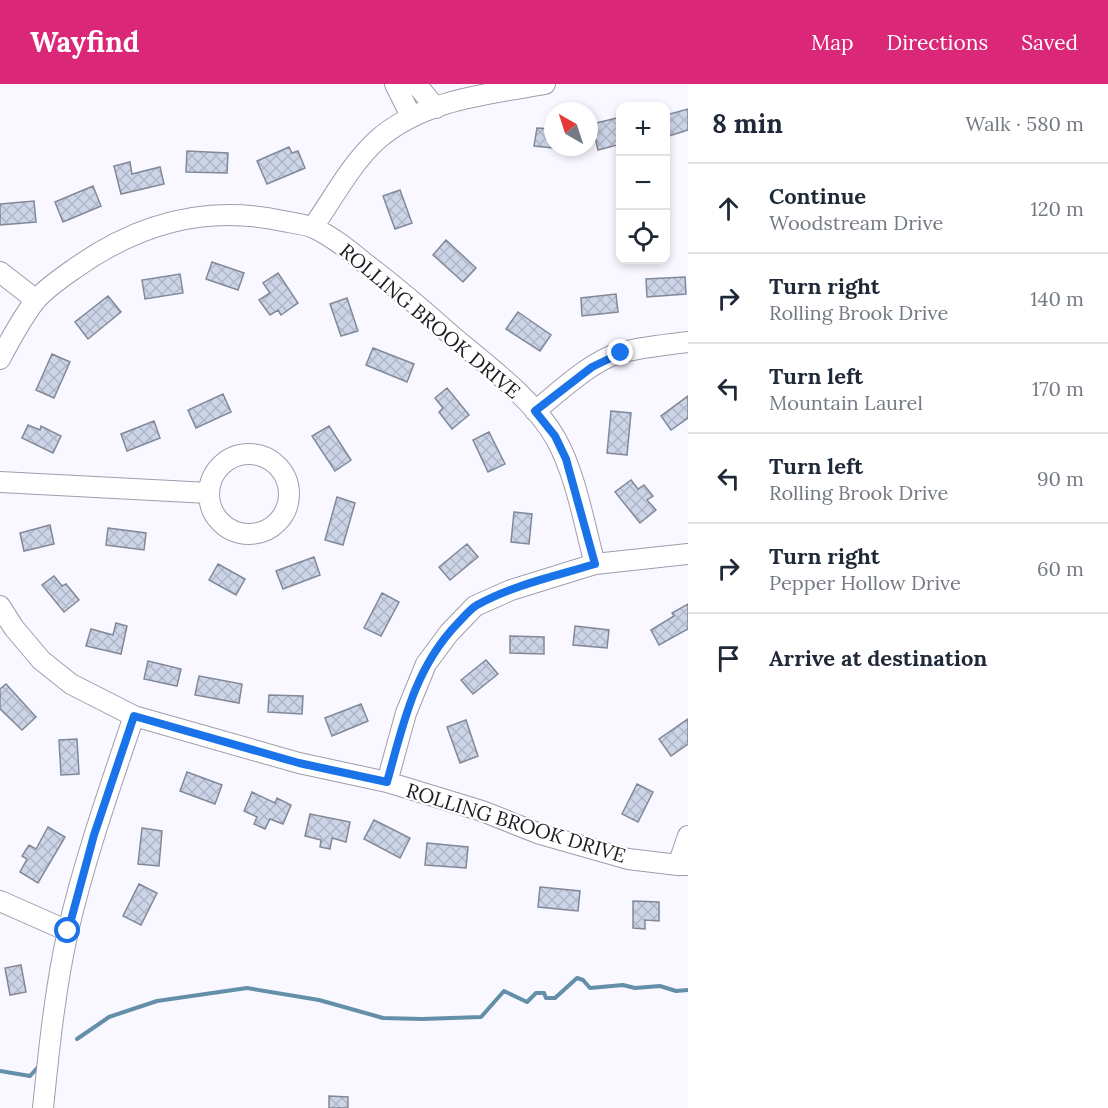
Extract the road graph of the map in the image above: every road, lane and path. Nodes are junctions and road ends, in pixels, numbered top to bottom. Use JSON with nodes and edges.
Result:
{"nodes":[{"id":1,"x":395,"y":84,"type":"edge"},
{"id":2,"x":416,"y":84,"type":"edge"},
{"id":3,"x":545,"y":84,"type":"edge"},
{"id":4,"x":436,"y":108,"type":"junction"},
{"id":5,"x":411,"y":116,"type":"junction"},
{"id":6,"x":313,"y":227,"type":"junction"},
{"id":7,"x":0,"y":272,"type":"edge"},
{"id":8,"x":36,"y":300,"type":"junction"},
{"id":9,"x":688,"y":342,"type":"edge"},
{"id":10,"x":0,"y":359,"type":"edge"},
{"id":11,"x":535,"y":411,"type":"junction"},
{"id":12,"x":0,"y":482,"type":"edge"},
{"id":13,"x":209,"y":493,"type":"junction"},
{"id":14,"x":688,"y":554,"type":"edge"},
{"id":15,"x":595,"y":564,"type":"junction"},
{"id":16,"x":0,"y":606,"type":"edge"},
{"id":17,"x":134,"y":716,"type":"junction"},
{"id":18,"x":387,"y":782,"type":"junction"},
{"id":19,"x":688,"y":836,"type":"edge"},
{"id":20,"x":683,"y":865,"type":"edge"},
{"id":21,"x":0,"y":901,"type":"edge"},
{"id":22,"x":68,"y":931,"type":"junction"},
{"id":23,"x":43,"y":1108,"type":"edge"}],
"edges":[{"from":1,"to":5,"type":"street"},
{"from":2,"to":4,"type":"street"},
{"from":3,"to":4,"type":"street"},
{"from":4,"to":5,"type":"street"},
{"from":5,"to":6,"type":"street"},
{"from":6,"to":8,"type":"street","name":"ROLLING BROOK DRIVE"},
{"from":6,"to":11,"type":"street","name":"ROLLING BROOK DRIVE"},
{"from":7,"to":8,"type":"street"},
{"from":8,"to":10,"type":"street","name":"ROLLING BROOK DRIVE"},
{"from":9,"to":11,"type":"street"},
{"from":11,"to":15,"type":"street","name":"ROLLING BROOK DRIVE"},
{"from":12,"to":13,"type":"street"},
{"from":13,"to":13,"type":"street"},
{"from":14,"to":15,"type":"street"},
{"from":15,"to":18,"type":"street"},
{"from":16,"to":17,"type":"street","name":"ROLLING BROOK DRIVE"},
{"from":17,"to":18,"type":"street","name":"ROLLING BROOK DRIVE"},
{"from":17,"to":22,"type":"street"},
{"from":18,"to":20,"type":"street","name":"ROLLING BROOK DRIVE"},
{"from":19,"to":20,"type":"street"},
{"from":21,"to":22,"type":"street"},
{"from":22,"to":23,"type":"street"}]}
